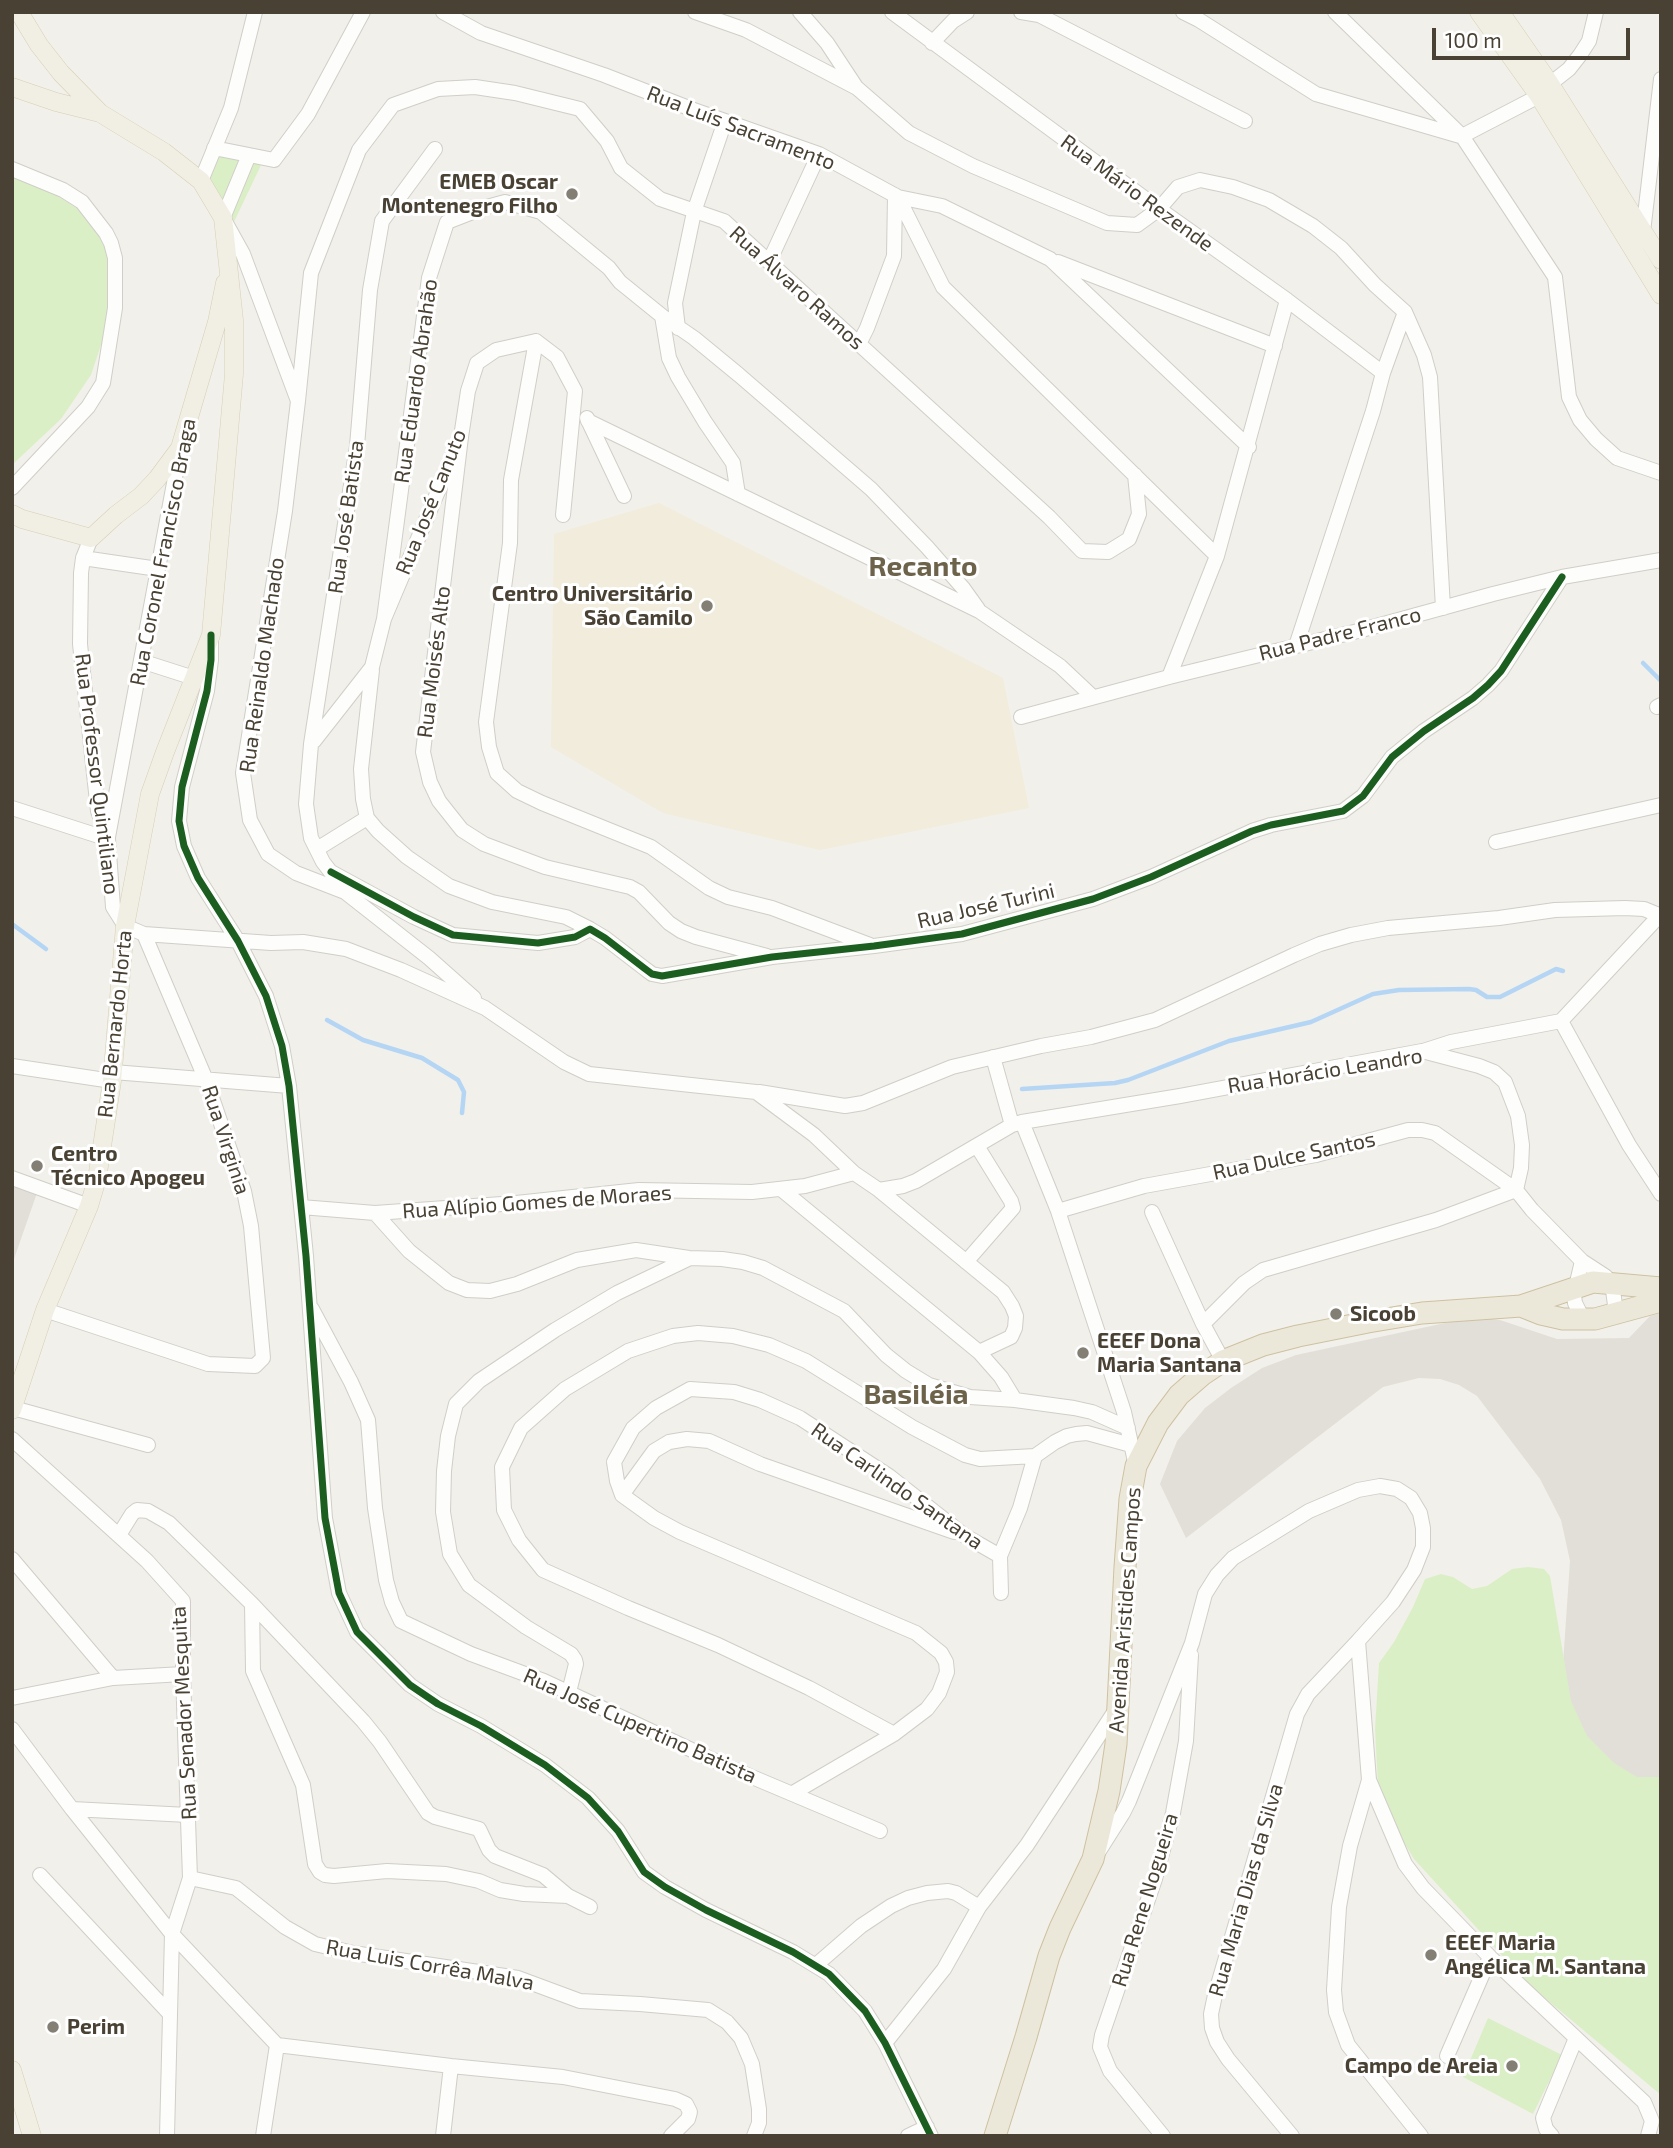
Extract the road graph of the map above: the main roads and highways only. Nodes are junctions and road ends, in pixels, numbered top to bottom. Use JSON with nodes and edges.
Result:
{"nodes":[{"id":1,"x":19,"y":12,"type":"edge"},
{"id":2,"x":1479,"y":12,"type":"edge"},
{"id":3,"x":1500,"y":12,"type":"edge"},
{"id":4,"x":12,"y":87,"type":"edge"},
{"id":5,"x":1544,"y":90,"type":"junction"},
{"id":6,"x":100,"y":113,"type":"junction"},
{"id":7,"x":1661,"y":260,"type":"edge"},
{"id":8,"x":228,"y":267,"type":"junction"},
{"id":9,"x":1661,"y":295,"type":"edge"},
{"id":10,"x":180,"y":448,"type":"joint"},
{"id":11,"x":12,"y":514,"type":"edge"},
{"id":12,"x":1661,"y":1289,"type":"edge"},
{"id":13,"x":1661,"y":1301,"type":"edge"},
{"id":14,"x":1521,"y":1306,"type":"junction"},
{"id":15,"x":13,"y":1409,"type":"edge"},
{"id":16,"x":12,"y":2070,"type":"edge"},
{"id":17,"x":1002,"y":2132,"type":"edge"},
{"id":18,"x":32,"y":2136,"type":"edge"}],
"edges":[{"from":1,"to":6,"type":"main road"},
{"from":2,"to":5,"type":"main road"},
{"from":3,"to":5,"type":"main road"},
{"from":4,"to":6,"type":"main road"},
{"from":5,"to":7,"type":"main road"},
{"from":5,"to":9,"type":"main road"},
{"from":6,"to":8,"type":"main road","name":"Rua Bernardo Horta"},
{"from":8,"to":10,"type":"main road","name":"Rua Coronel Francisco Braga"},
{"from":8,"to":15,"type":"main road","name":"Rua Bernardo Horta"},
{"from":10,"to":11,"type":"main road","name":"Rua Professor Quintiliano"},
{"from":12,"to":14,"type":"highway","name":"Avenida Aristides Campos"},
{"from":13,"to":14,"type":"highway","name":"Avenida Aristides Campos"},
{"from":14,"to":17,"type":"highway","name":"Avenida Aristides Campos"},
{"from":16,"to":18,"type":"main road"}]}
